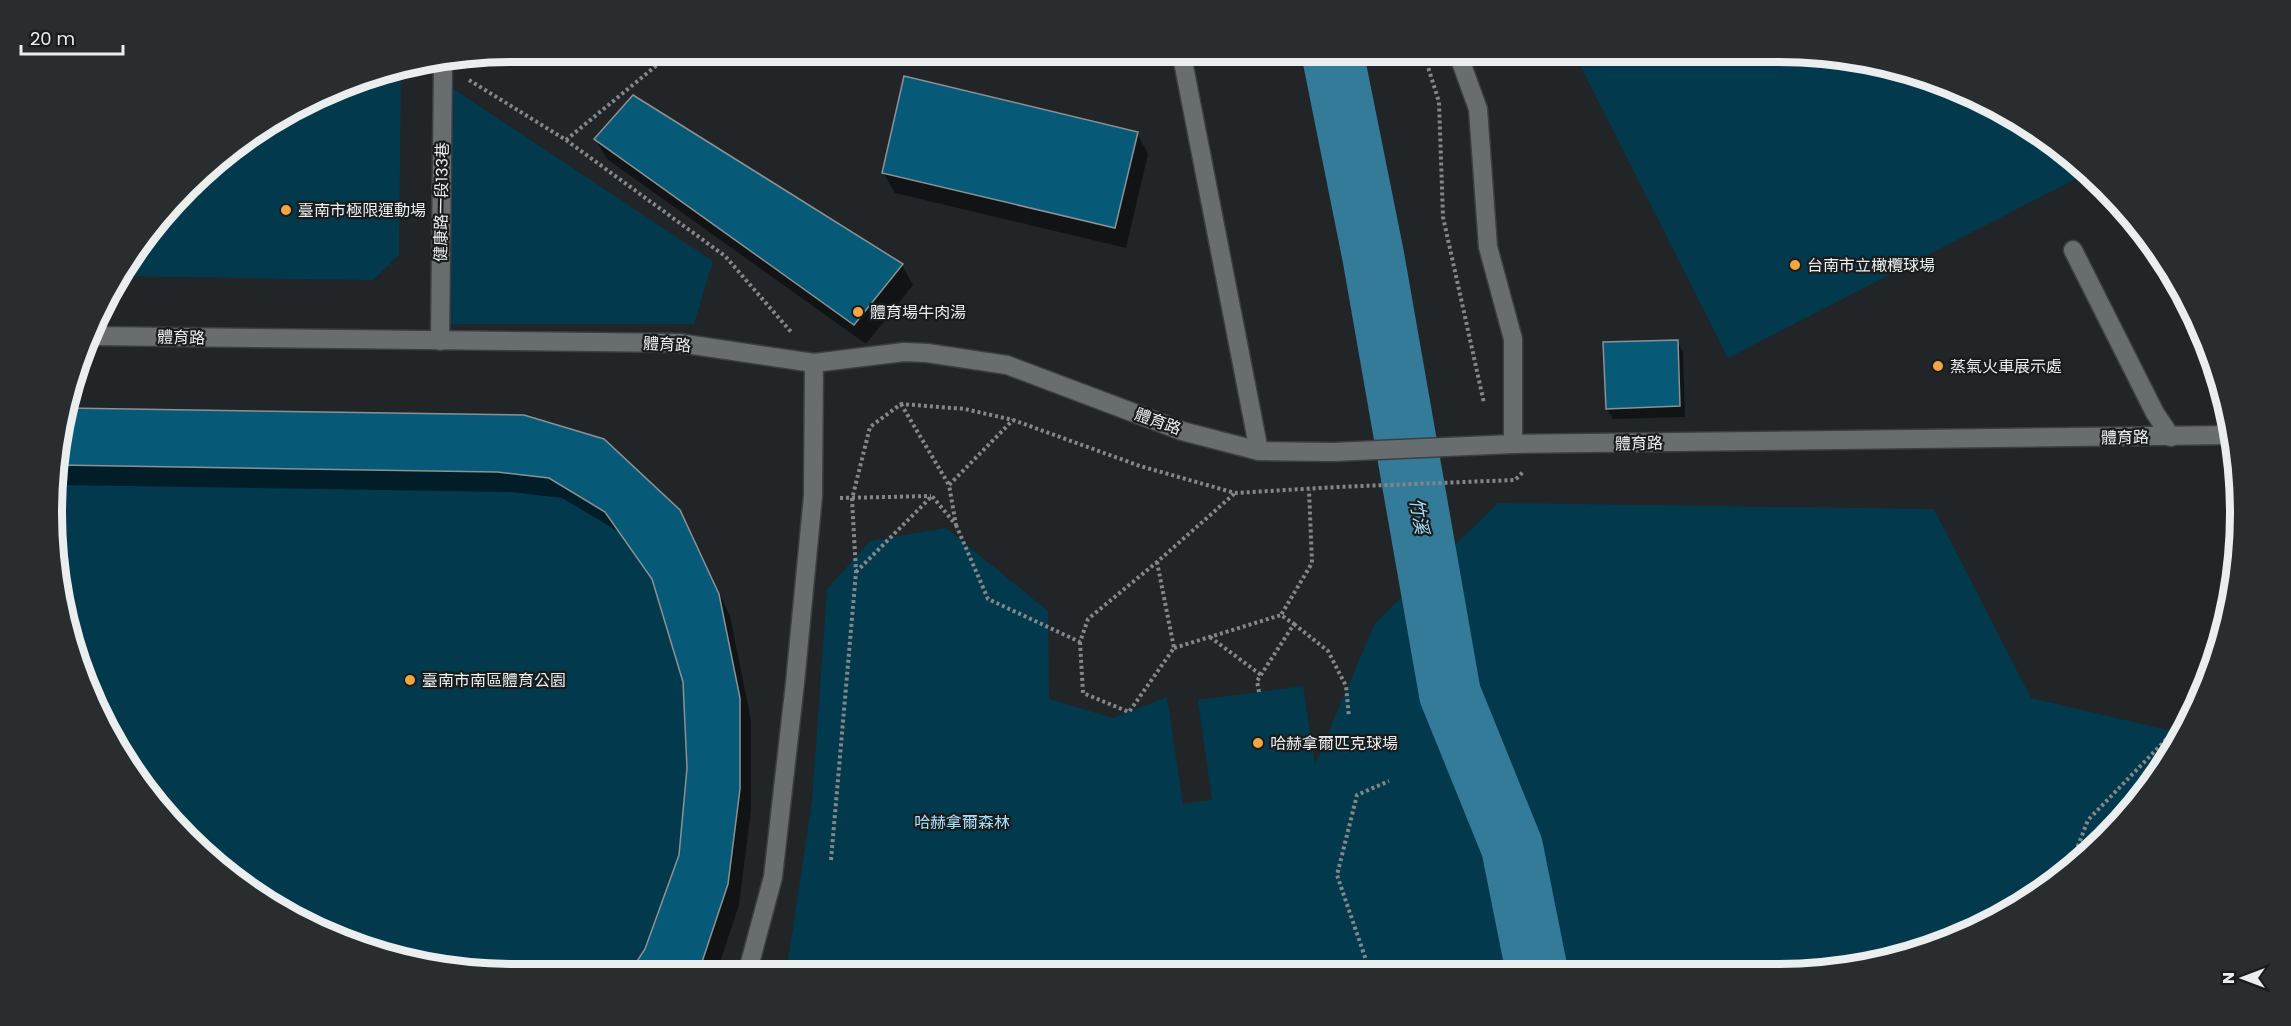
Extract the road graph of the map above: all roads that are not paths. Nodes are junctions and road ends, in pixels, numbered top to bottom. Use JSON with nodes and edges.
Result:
{"nodes":[{"id":1,"x":1183,"y":62,"type":"edge"},
{"id":2,"x":1461,"y":62,"type":"edge"},
{"id":3,"x":443,"y":67,"type":"edge"},
{"id":4,"x":2073,"y":250,"type":"dead end"},
{"id":5,"x":98,"y":336,"type":"edge"},
{"id":6,"x":440,"y":341,"type":"junction"},
{"id":7,"x":814,"y":363,"type":"junction"},
{"id":8,"x":2223,"y":435,"type":"edge"},
{"id":9,"x":2171,"y":437,"type":"junction"},
{"id":10,"x":1506,"y":445,"type":"junction"},
{"id":11,"x":1259,"y":450,"type":"junction"},
{"id":12,"x":750,"y":964,"type":"edge"}],
"edges":[{"from":1,"to":11,"type":"street"},
{"from":2,"to":10,"type":"street"},
{"from":3,"to":6,"type":"street","name":"健康路一段133巷"},
{"from":4,"to":9,"type":"street"},
{"from":5,"to":6,"type":"street","name":"體育路"},
{"from":6,"to":7,"type":"street","name":"體育路"},
{"from":7,"to":11,"type":"street","name":"體育路"},
{"from":7,"to":12,"type":"street"},
{"from":8,"to":9,"type":"street","name":"體育路"},
{"from":9,"to":10,"type":"street","name":"體育路"},
{"from":10,"to":11,"type":"street","name":"體育路"}]}
